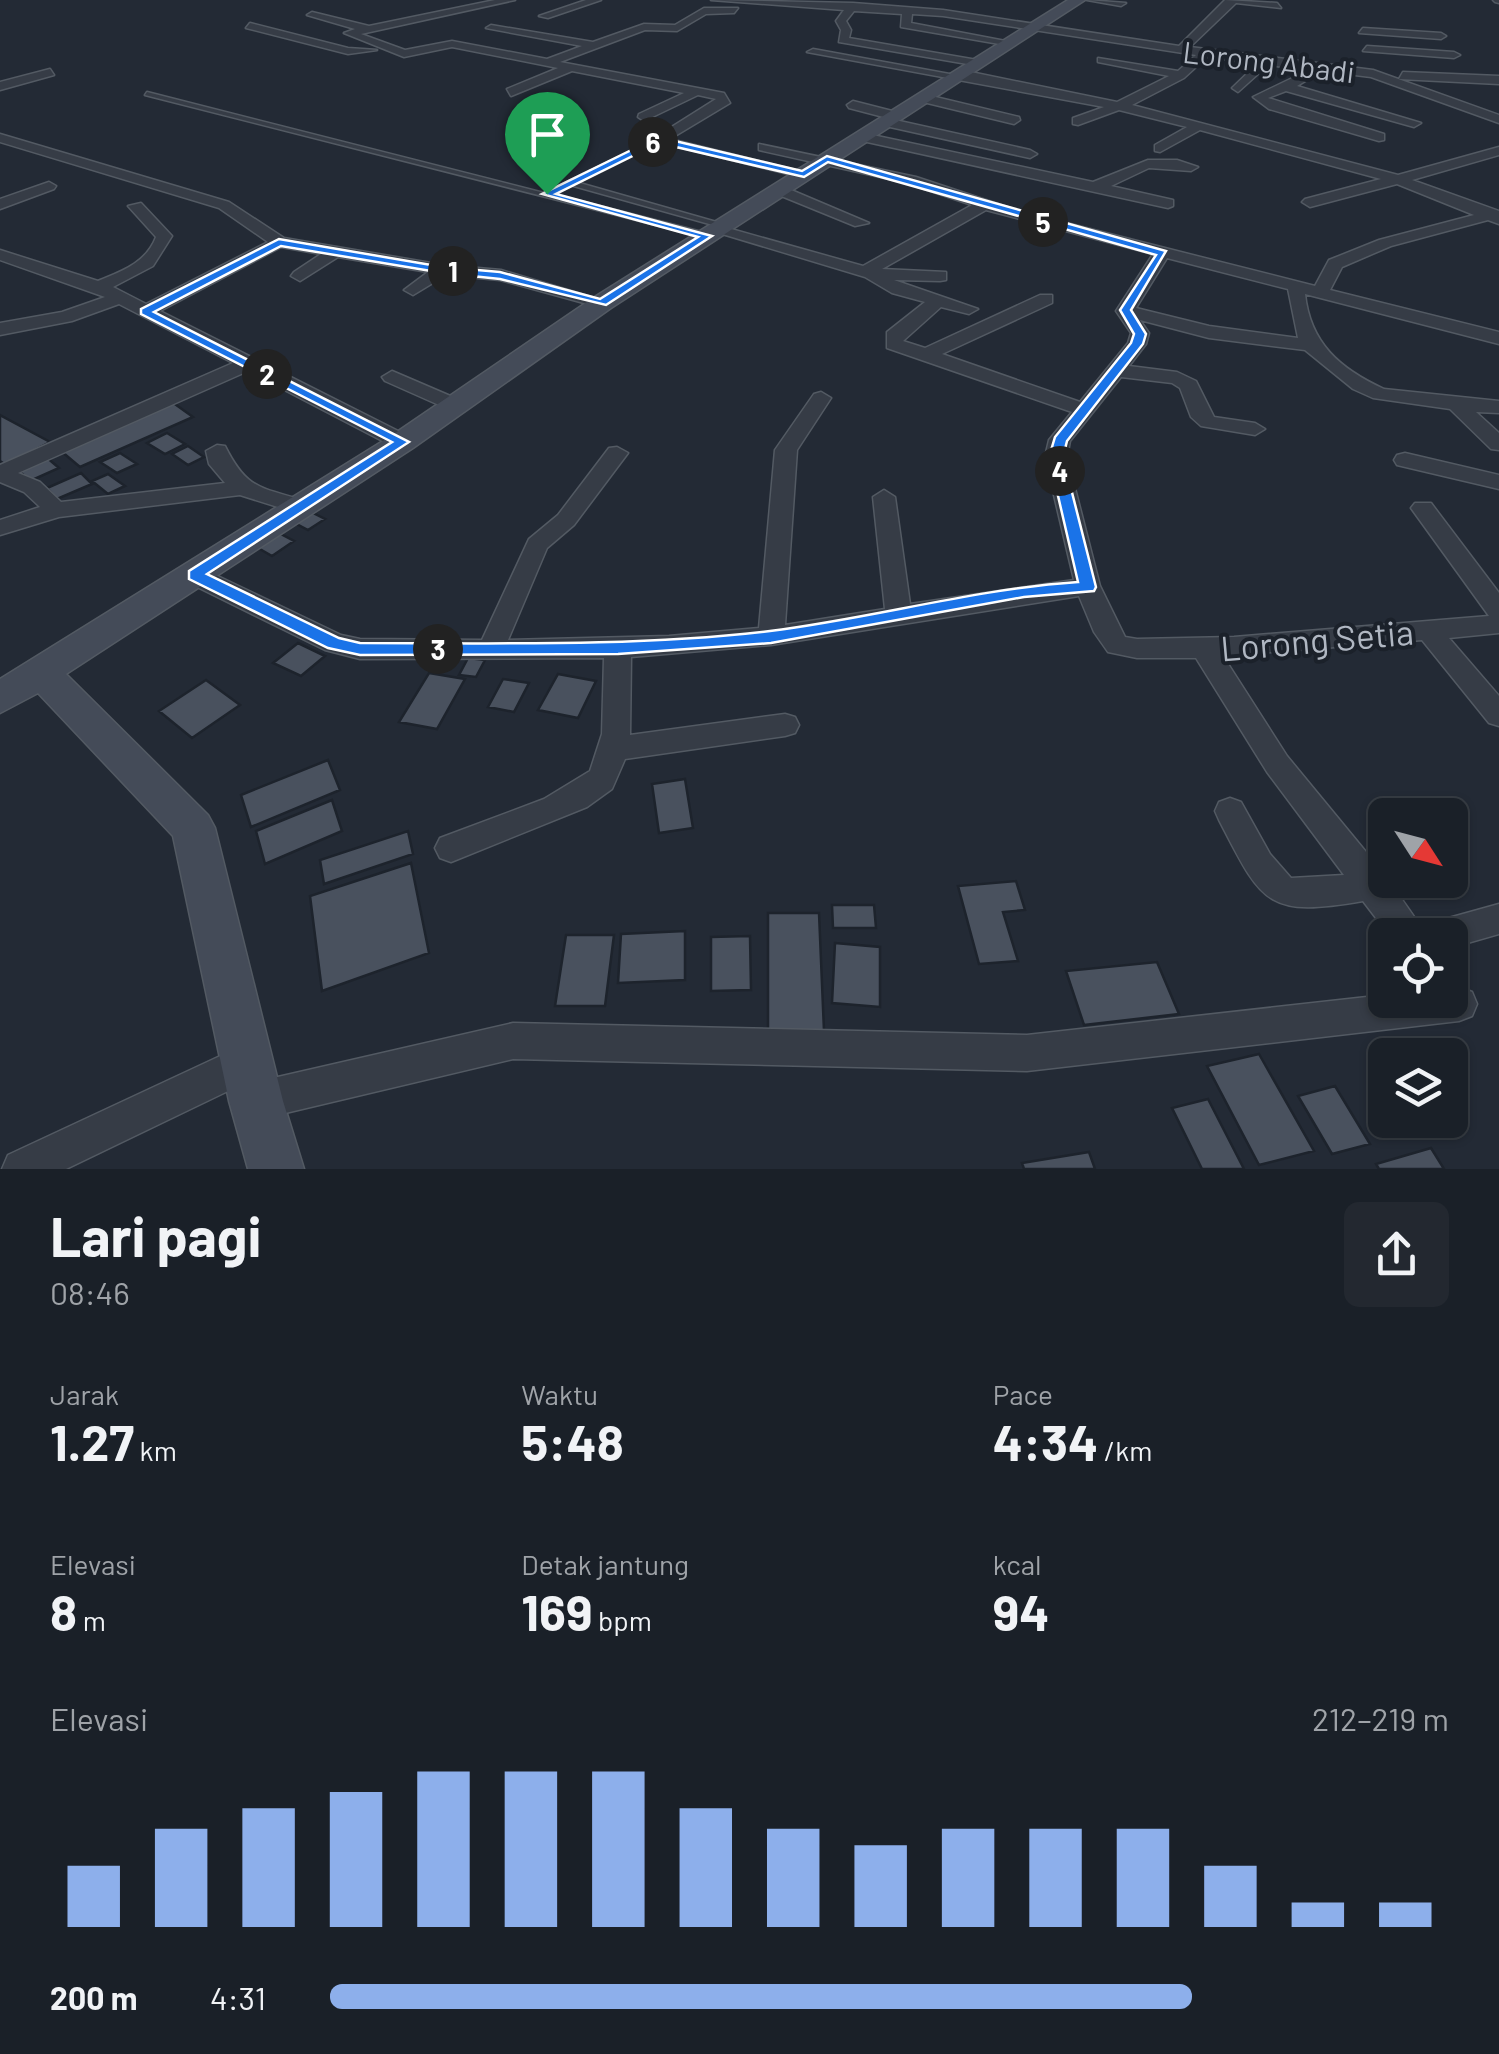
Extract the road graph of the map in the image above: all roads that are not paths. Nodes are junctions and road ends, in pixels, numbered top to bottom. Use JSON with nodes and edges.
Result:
{"nodes":[{"id":1,"x":448,"y":0,"type":"edge"},
{"id":2,"x":510,"y":0,"type":"edge"},
{"id":3,"x":596,"y":0,"type":"edge"},
{"id":4,"x":716,"y":0,"type":"edge"},
{"id":5,"x":1063,"y":0,"type":"edge"},
{"id":6,"x":1092,"y":0,"type":"edge"},
{"id":7,"x":1232,"y":0,"type":"edge"},
{"id":8,"x":1078,"y":1,"type":"edge"},
{"id":9,"x":747,"y":2,"type":"junction"},
{"id":10,"x":875,"y":3,"type":"edge"},
{"id":11,"x":1121,"y":3,"type":"dead end"},
{"id":12,"x":853,"y":6,"type":"junction"},
{"id":13,"x":1277,"y":6,"type":"dead end"},
{"id":14,"x":908,"y":10,"type":"junction"},
{"id":15,"x":465,"y":13,"type":"junction"},
{"id":16,"x":312,"y":15,"type":"dead end"},
{"id":17,"x":376,"y":15,"type":"dead end"},
{"id":18,"x":423,"y":16,"type":"junction"},
{"id":19,"x":512,"y":16,"type":"dead end"},
{"id":20,"x":544,"y":16,"type":"dead end"},
{"id":21,"x":250,"y":26,"type":"dead end"},
{"id":22,"x":364,"y":28,"type":"junction"},
{"id":23,"x":677,"y":28,"type":"junction"},
{"id":24,"x":1034,"y":28,"type":"junction"},
{"id":25,"x":496,"y":29,"type":"junction"},
{"id":26,"x":1440,"y":36,"type":"dead end"},
{"id":27,"x":844,"y":40,"type":"junction"},
{"id":28,"x":659,"y":41,"type":"dead end"},
{"id":29,"x":1011,"y":43,"type":"junction"},
{"id":30,"x":452,"y":44,"type":"junction"},
{"id":31,"x":593,"y":45,"type":"junction"},
{"id":32,"x":386,"y":47,"type":"junction"},
{"id":33,"x":1367,"y":49,"type":"junction"},
{"id":34,"x":1181,"y":50,"type":"junction"},
{"id":35,"x":1204,"y":54,"type":"junction"},
{"id":36,"x":1454,"y":55,"type":"dead end"},
{"id":37,"x":1102,"y":60,"type":"dead end"},
{"id":38,"x":548,"y":62,"type":"junction"},
{"id":39,"x":1265,"y":62,"type":"junction"},
{"id":40,"x":572,"y":66,"type":"junction"},
{"id":41,"x":1318,"y":69,"type":"junction"},
{"id":42,"x":50,"y":72,"type":"dead end"},
{"id":43,"x":965,"y":72,"type":"junction"},
{"id":44,"x":1373,"y":74,"type":"junction"},
{"id":45,"x":1180,"y":75,"type":"junction"},
{"id":46,"x":1499,"y":80,"type":"edge"},
{"id":47,"x":0,"y":86,"type":"edge"},
{"id":48,"x":1238,"y":88,"type":"dead end"},
{"id":49,"x":1286,"y":88,"type":"junction"},
{"id":50,"x":697,"y":91,"type":"junction"},
{"id":51,"x":512,"y":92,"type":"dead end"},
{"id":52,"x":147,"y":94,"type":"dead end"},
{"id":53,"x":923,"y":98,"type":"junction"},
{"id":54,"x":853,"y":105,"type":"dead end"},
{"id":55,"x":1114,"y":105,"type":"junction"},
{"id":56,"x":644,"y":117,"type":"dead end"},
{"id":57,"x":891,"y":119,"type":"junction"},
{"id":58,"x":1499,"y":119,"type":"edge"},
{"id":59,"x":1014,"y":120,"type":"dead end"},
{"id":60,"x":1078,"y":121,"type":"dead end"},
{"id":61,"x":1414,"y":123,"type":"dead end"},
{"id":62,"x":1199,"y":125,"type":"junction"},
{"id":63,"x":862,"y":136,"type":"junction"},
{"id":64,"x":1378,"y":137,"type":"dead end"},
{"id":65,"x":0,"y":138,"type":"edge"},
{"id":66,"x":658,"y":140,"type":"junction"},
{"id":67,"x":764,"y":146,"type":"dead end"},
{"id":68,"x":1160,"y":148,"type":"dead end"},
{"id":69,"x":1499,"y":151,"type":"edge"},
{"id":70,"x":1030,"y":154,"type":"dead end"},
{"id":71,"x":827,"y":159,"type":"junction"},
{"id":72,"x":1191,"y":167,"type":"dead end"},
{"id":73,"x":804,"y":174,"type":"junction"},
{"id":74,"x":1398,"y":179,"type":"junction"},
{"id":75,"x":570,"y":182,"type":"junction"},
{"id":76,"x":48,"y":186,"type":"dead end"},
{"id":77,"x":1092,"y":186,"type":"junction"},
{"id":78,"x":779,"y":190,"type":"junction"},
{"id":79,"x":547,"y":194,"type":"junction"},
{"id":80,"x":1310,"y":202,"type":"dead end"},
{"id":81,"x":1168,"y":203,"type":"dead end"},
{"id":82,"x":0,"y":204,"type":"edge"},
{"id":83,"x":985,"y":204,"type":"junction"},
{"id":84,"x":136,"y":206,"type":"dead end"},
{"id":85,"x":1496,"y":216,"type":"edge"},
{"id":86,"x":861,"y":223,"type":"dead end"},
{"id":87,"x":716,"y":230,"type":"junction"},
{"id":88,"x":279,"y":242,"type":"junction"},
{"id":89,"x":335,"y":252,"type":"junction"},
{"id":90,"x":1162,"y":253,"type":"junction"},
{"id":91,"x":0,"y":255,"type":"edge"},
{"id":92,"x":443,"y":270,"type":"junction"},
{"id":93,"x":868,"y":273,"type":"junction"},
{"id":94,"x":300,"y":276,"type":"dead end"},
{"id":95,"x":940,"y":276,"type":"dead end"},
{"id":96,"x":1296,"y":286,"type":"junction"},
{"id":97,"x":99,"y":287,"type":"junction"},
{"id":98,"x":413,"y":290,"type":"dead end"},
{"id":99,"x":1320,"y":292,"type":"junction"},
{"id":100,"x":119,"y":298,"type":"junction"},
{"id":101,"x":939,"y":299,"type":"junction"},
{"id":102,"x":1046,"y":299,"type":"dead end"},
{"id":103,"x":602,"y":303,"type":"junction"},
{"id":104,"x":969,"y":309,"type":"dead end"},
{"id":105,"x":1126,"y":310,"type":"junction"},
{"id":106,"x":145,"y":312,"type":"junction"},
{"id":107,"x":0,"y":329,"type":"edge"},
{"id":108,"x":1499,"y":338,"type":"edge"},
{"id":109,"x":1310,"y":345,"type":"junction"},
{"id":110,"x":925,"y":358,"type":"junction"},
{"id":111,"x":246,"y":364,"type":"junction"},
{"id":112,"x":1113,"y":370,"type":"junction"},
{"id":113,"x":392,"y":377,"type":"dead end"},
{"id":114,"x":820,"y":398,"type":"dead end"},
{"id":115,"x":1456,"y":404,"type":"junction"},
{"id":116,"x":455,"y":405,"type":"junction"},
{"id":117,"x":1499,"y":407,"type":"edge"},
{"id":118,"x":1085,"y":410,"type":"junction"},
{"id":119,"x":1255,"y":429,"type":"dead end"},
{"id":120,"x":402,"y":442,"type":"junction"},
{"id":121,"x":1499,"y":444,"type":"edge"},
{"id":122,"x":217,"y":451,"type":"dead end"},
{"id":123,"x":618,"y":453,"type":"dead end"},
{"id":124,"x":1405,"y":460,"type":"dead end"},
{"id":125,"x":0,"y":473,"type":"edge"},
{"id":126,"x":1499,"y":482,"type":"edge"},
{"id":127,"x":241,"y":488,"type":"junction"},
{"id":128,"x":884,"y":497,"type":"dead end"},
{"id":129,"x":297,"y":506,"type":"junction"},
{"id":130,"x":1424,"y":508,"type":"dead end"},
{"id":131,"x":56,"y":510,"type":"junction"},
{"id":132,"x":0,"y":528,"type":"edge"},
{"id":133,"x":194,"y":575,"type":"junction"},
{"id":134,"x":1088,"y":587,"type":"junction"},
{"id":135,"x":1499,"y":612,"type":"edge"},
{"id":136,"x":898,"y":614,"type":"junction"},
{"id":137,"x":1499,"y":624,"type":"edge"},
{"id":138,"x":1428,"y":630,"type":"junction"},
{"id":139,"x":771,"y":636,"type":"junction"},
{"id":140,"x":618,"y":648,"type":"junction"},
{"id":141,"x":492,"y":649,"type":"junction"},
{"id":142,"x":1204,"y":649,"type":"junction"},
{"id":143,"x":42,"y":672,"type":"junction"},
{"id":144,"x":0,"y":698,"type":"edge"},
{"id":145,"x":1499,"y":715,"type":"edge"},
{"id":146,"x":785,"y":726,"type":"dead end"},
{"id":147,"x":613,"y":749,"type":"junction"},
{"id":148,"x":1230,"y":811,"type":"dead end"},
{"id":149,"x":451,"y":848,"type":"dead end"},
{"id":150,"x":1368,"y":879,"type":"edge"},
{"id":151,"x":1368,"y":886,"type":"edge"},
{"id":152,"x":1499,"y":919,"type":"edge"},
{"id":153,"x":1468,"y":927,"type":"edge"},
{"id":154,"x":1368,"y":1014,"type":"edge"},
{"id":155,"x":251,"y":1082,"type":"junction"},
{"id":156,"x":22,"y":1169,"type":"edge"},
{"id":157,"x":276,"y":1169,"type":"edge"}],
"edges":[{"from":1,"to":15,"type":"street"},
{"from":2,"to":15,"type":"street"},
{"from":3,"to":20,"type":"street"},
{"from":4,"to":9,"type":"street"},
{"from":5,"to":8,"type":"street"},
{"from":6,"to":11,"type":"street"},
{"from":7,"to":13,"type":"street"},
{"from":7,"to":34,"type":"street"},
{"from":8,"to":24,"type":"street"},
{"from":9,"to":12,"type":"street","name":"Lorong Abadi"},
{"from":9,"to":23,"type":"street"},
{"from":10,"to":12,"type":"street","name":"Lorong Abadi"},
{"from":10,"to":14,"type":"street","name":"Lorong Abadi"},
{"from":12,"to":27,"type":"street"},
{"from":14,"to":24,"type":"street","name":"Lorong Abadi"},
{"from":14,"to":29,"type":"street"},
{"from":15,"to":18,"type":"street"},
{"from":15,"to":25,"type":"street"},
{"from":16,"to":22,"type":"street"},
{"from":17,"to":18,"type":"street"},
{"from":18,"to":22,"type":"street"},
{"from":19,"to":25,"type":"street"},
{"from":21,"to":32,"type":"street"},
{"from":22,"to":32,"type":"street"},
{"from":23,"to":28,"type":"street"},
{"from":23,"to":31,"type":"street"},
{"from":24,"to":29,"type":"street"},
{"from":24,"to":34,"type":"street","name":"Lorong Abadi"},
{"from":25,"to":30,"type":"street"},
{"from":25,"to":31,"type":"street"},
{"from":26,"to":33,"type":"street"},
{"from":27,"to":43,"type":"street"},
{"from":27,"to":43,"type":"street"},
{"from":29,"to":43,"type":"street"},
{"from":30,"to":32,"type":"street"},
{"from":30,"to":38,"type":"street"},
{"from":31,"to":38,"type":"street"},
{"from":33,"to":36,"type":"street"},
{"from":33,"to":44,"type":"street"},
{"from":34,"to":35,"type":"street","name":"Lorong Abadi"},
{"from":35,"to":39,"type":"street","name":"Lorong Abadi"},
{"from":35,"to":45,"type":"street"},
{"from":37,"to":45,"type":"street"},
{"from":38,"to":40,"type":"street"},
{"from":39,"to":41,"type":"street","name":"Lorong Abadi"},
{"from":39,"to":48,"type":"street"},
{"from":40,"to":50,"type":"street"},
{"from":40,"to":51,"type":"street"},
{"from":41,"to":44,"type":"street","name":"Lorong Abadi"},
{"from":41,"to":49,"type":"street"},
{"from":42,"to":47,"type":"street"},
{"from":43,"to":53,"type":"street"},
{"from":43,"to":55,"type":"street"},
{"from":44,"to":46,"type":"street"},
{"from":44,"to":58,"type":"street","name":"Lorong Abadi"},
{"from":45,"to":55,"type":"street"},
{"from":49,"to":61,"type":"street"},
{"from":49,"to":64,"type":"street"},
{"from":50,"to":56,"type":"street"},
{"from":50,"to":66,"type":"street"},
{"from":52,"to":79,"type":"lane"},
{"from":53,"to":57,"type":"street"},
{"from":53,"to":59,"type":"street"},
{"from":54,"to":57,"type":"street"},
{"from":55,"to":60,"type":"street"},
{"from":55,"to":62,"type":"street"},
{"from":57,"to":63,"type":"street"},
{"from":57,"to":70,"type":"street"},
{"from":62,"to":68,"type":"street"},
{"from":62,"to":74,"type":"street"},
{"from":63,"to":71,"type":"street"},
{"from":63,"to":77,"type":"street"},
{"from":65,"to":88,"type":"street"},
{"from":66,"to":73,"type":"street"},
{"from":66,"to":75,"type":"lane"},
{"from":67,"to":71,"type":"street"},
{"from":69,"to":74,"type":"street"},
{"from":71,"to":73,"type":"street"},
{"from":71,"to":83,"type":"street"},
{"from":72,"to":77,"type":"street"},
{"from":73,"to":78,"type":"street"},
{"from":74,"to":80,"type":"street"},
{"from":74,"to":85,"type":"street"},
{"from":75,"to":79,"type":"lane"},
{"from":75,"to":87,"type":"lane"},
{"from":76,"to":82,"type":"street"},
{"from":77,"to":81,"type":"street"},
{"from":78,"to":86,"type":"street"},
{"from":78,"to":87,"type":"street"},
{"from":79,"to":87,"type":"lane"},
{"from":83,"to":90,"type":"street"},
{"from":83,"to":93,"type":"street"},
{"from":84,"to":97,"type":"street"},
{"from":85,"to":99,"type":"street"},
{"from":87,"to":93,"type":"street"},
{"from":87,"to":103,"type":"street"},
{"from":88,"to":89,"type":"street"},
{"from":88,"to":106,"type":"street"},
{"from":89,"to":92,"type":"street"},
{"from":89,"to":94,"type":"street"},
{"from":90,"to":96,"type":"street"},
{"from":90,"to":105,"type":"street"},
{"from":91,"to":97,"type":"street"},
{"from":92,"to":98,"type":"street"},
{"from":92,"to":103,"type":"street"},
{"from":93,"to":95,"type":"street"},
{"from":93,"to":101,"type":"street"},
{"from":96,"to":99,"type":"street"},
{"from":96,"to":109,"type":"street"},
{"from":97,"to":100,"type":"street"},
{"from":99,"to":108,"type":"street"},
{"from":100,"to":106,"type":"street"},
{"from":100,"to":107,"type":"street"},
{"from":101,"to":104,"type":"street"},
{"from":101,"to":110,"type":"street"},
{"from":102,"to":110,"type":"street"},
{"from":103,"to":116,"type":"street"},
{"from":105,"to":109,"type":"street"},
{"from":105,"to":112,"type":"street"},
{"from":106,"to":111,"type":"street"},
{"from":109,"to":115,"type":"street"},
{"from":110,"to":118,"type":"street"},
{"from":111,"to":120,"type":"street"},
{"from":111,"to":125,"type":"street"},
{"from":112,"to":118,"type":"street"},
{"from":112,"to":119,"type":"street"},
{"from":113,"to":116,"type":"street"},
{"from":114,"to":139,"type":"street"},
{"from":115,"to":117,"type":"street"},
{"from":115,"to":121,"type":"street"},
{"from":116,"to":120,"type":"street"},
{"from":118,"to":134,"type":"street"},
{"from":120,"to":129,"type":"street"},
{"from":122,"to":127,"type":"street"},
{"from":123,"to":141,"type":"street"},
{"from":124,"to":126,"type":"street"},
{"from":125,"to":131,"type":"street"},
{"from":127,"to":129,"type":"street"},
{"from":127,"to":131,"type":"street"},
{"from":128,"to":136,"type":"street"},
{"from":129,"to":133,"type":"street"},
{"from":130,"to":135,"type":"street"},
{"from":131,"to":132,"type":"street"},
{"from":133,"to":141,"type":"street"},
{"from":133,"to":143,"type":"street"},
{"from":134,"to":136,"type":"street"},
{"from":134,"to":142,"type":"street","name":"Lorong Setia"},
{"from":136,"to":139,"type":"street"},
{"from":137,"to":138,"type":"street","name":"Lorong Setia"},
{"from":138,"to":142,"type":"street","name":"Lorong Setia"},
{"from":138,"to":145,"type":"street"},
{"from":139,"to":140,"type":"street"},
{"from":140,"to":141,"type":"street"},
{"from":140,"to":147,"type":"street"},
{"from":142,"to":150,"type":"street"},
{"from":143,"to":144,"type":"street"},
{"from":143,"to":155,"type":"street"},
{"from":146,"to":147,"type":"street"},
{"from":147,"to":149,"type":"street"},
{"from":148,"to":151,"type":"street"},
{"from":152,"to":153,"type":"street"},
{"from":154,"to":155,"type":"street"},
{"from":155,"to":156,"type":"street"},
{"from":155,"to":157,"type":"street"}]}
